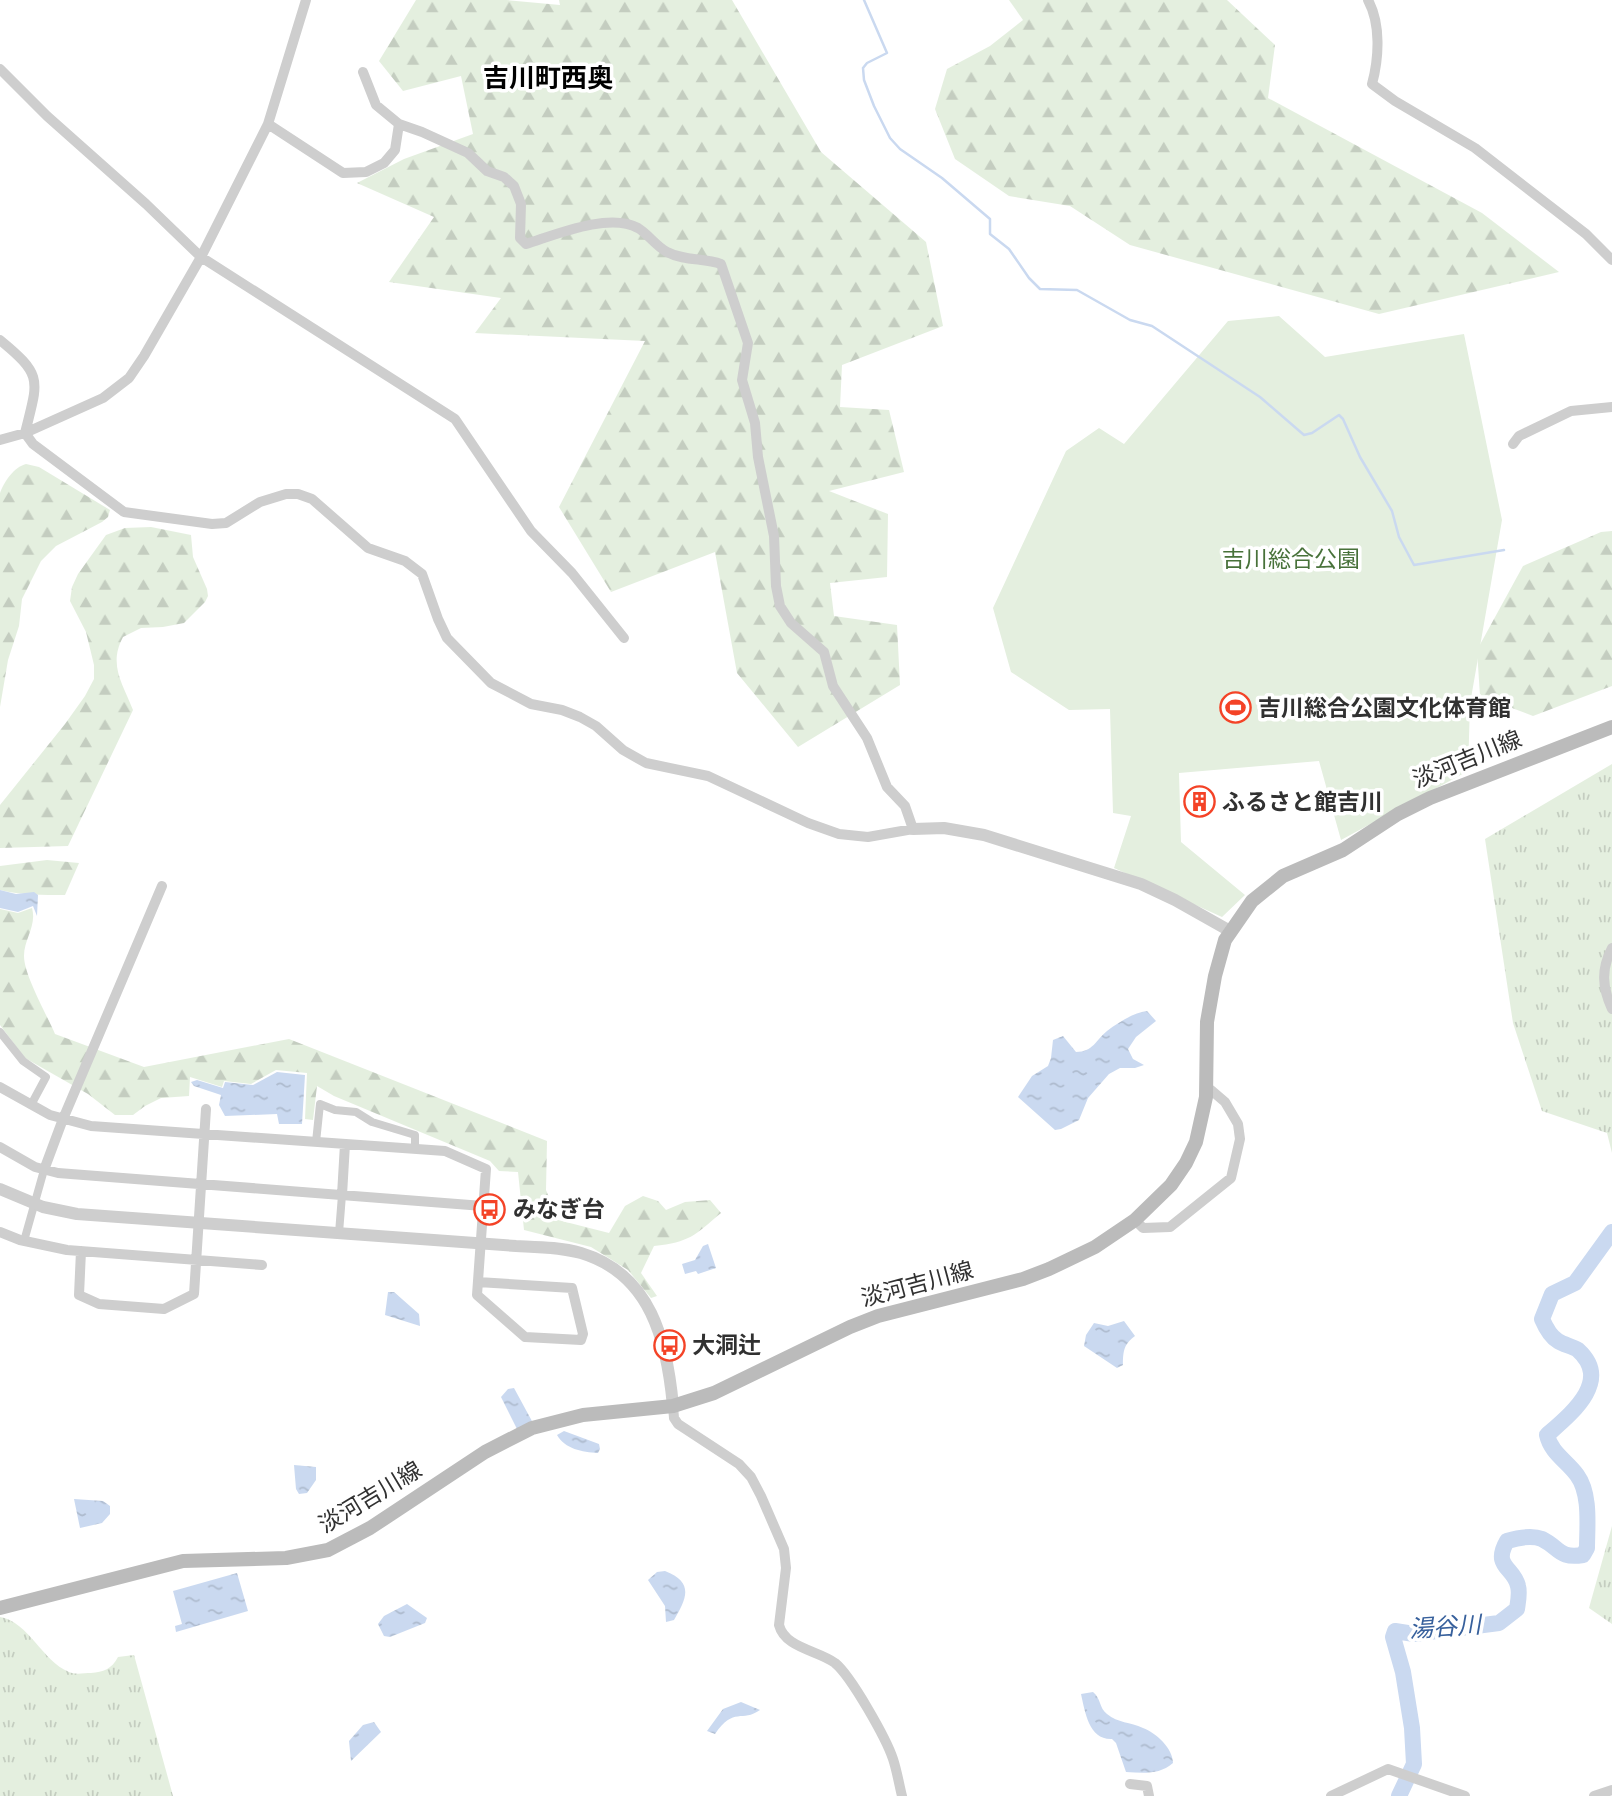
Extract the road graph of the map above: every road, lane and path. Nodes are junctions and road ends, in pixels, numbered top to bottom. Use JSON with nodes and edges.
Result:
{"nodes":[{"id":1,"x":306,"y":0,"type":"edge"},
{"id":2,"x":1368,"y":0,"type":"edge"},
{"id":3,"x":0,"y":69,"type":"edge"},
{"id":4,"x":363,"y":72,"type":"dead end"},
{"id":5,"x":268,"y":124,"type":"junction"},
{"id":6,"x":399,"y":124,"type":"junction"},
{"id":7,"x":201,"y":257,"type":"junction"},
{"id":8,"x":1612,"y":260,"type":"edge"},
{"id":9,"x":0,"y":340,"type":"edge"},
{"id":10,"x":1612,"y":407,"type":"edge"},
{"id":11,"x":25,"y":433,"type":"junction"},
{"id":12,"x":0,"y":440,"type":"edge"},
{"id":13,"x":1513,"y":444,"type":"dead end"},
{"id":14,"x":624,"y":638,"type":"dead end"},
{"id":15,"x":1612,"y":727,"type":"edge"},
{"id":16,"x":913,"y":829,"type":"junction"},
{"id":17,"x":162,"y":886,"type":"dead end"},
{"id":18,"x":1230,"y":931,"type":"junction"},
{"id":19,"x":1612,"y":948,"type":"edge"},
{"id":20,"x":1612,"y":1009,"type":"edge"},
{"id":21,"x":0,"y":1032,"type":"edge"},
{"id":22,"x":0,"y":1087,"type":"edge"},
{"id":23,"x":1206,"y":1089,"type":"junction"},
{"id":24,"x":31,"y":1105,"type":"junction"},
{"id":25,"x":206,"y":1109,"type":"dead end"},
{"id":26,"x":63,"y":1119,"type":"junction"},
{"id":27,"x":205,"y":1134,"type":"junction"},
{"id":28,"x":316,"y":1142,"type":"junction"},
{"id":29,"x":345,"y":1144,"type":"junction"},
{"id":30,"x":0,"y":1147,"type":"edge"},
{"id":31,"x":415,"y":1149,"type":"junction"},
{"id":32,"x":44,"y":1170,"type":"junction"},
{"id":33,"x":200,"y":1184,"type":"junction"},
{"id":34,"x":0,"y":1189,"type":"edge"},
{"id":35,"x":342,"y":1195,"type":"junction"},
{"id":36,"x":36,"y":1205,"type":"junction"},
{"id":37,"x":483,"y":1206,"type":"junction"},
{"id":38,"x":1135,"y":1220,"type":"junction"},
{"id":39,"x":198,"y":1223,"type":"junction"},
{"id":40,"x":0,"y":1232,"type":"edge"},
{"id":41,"x":339,"y":1233,"type":"junction"},
{"id":42,"x":24,"y":1241,"type":"junction"},
{"id":43,"x":481,"y":1243,"type":"junction"},
{"id":44,"x":81,"y":1251,"type":"junction"},
{"id":45,"x":195,"y":1260,"type":"junction"},
{"id":46,"x":262,"y":1265,"type":"dead end"},
{"id":47,"x":478,"y":1282,"type":"junction"},
{"id":48,"x":673,"y":1406,"type":"junction"},
{"id":49,"x":0,"y":1608,"type":"edge"},
{"id":50,"x":1130,"y":1784,"type":"dead end"},
{"id":51,"x":1612,"y":1790,"type":"edge"},
{"id":52,"x":902,"y":1796,"type":"edge"},
{"id":53,"x":1149,"y":1796,"type":"edge"},
{"id":54,"x":1331,"y":1796,"type":"edge"},
{"id":55,"x":1465,"y":1796,"type":"edge"},
{"id":56,"x":1594,"y":1796,"type":"edge"}],
"edges":[{"from":1,"to":5,"type":"street"},
{"from":2,"to":8,"type":"street"},
{"from":3,"to":7,"type":"street"},
{"from":4,"to":6,"type":"street"},
{"from":5,"to":6,"type":"street"},
{"from":5,"to":7,"type":"street"},
{"from":6,"to":16,"type":"street"},
{"from":7,"to":11,"type":"street"},
{"from":7,"to":14,"type":"street"},
{"from":9,"to":11,"type":"street"},
{"from":10,"to":13,"type":"street"},
{"from":11,"to":12,"type":"street"},
{"from":11,"to":16,"type":"street"},
{"from":15,"to":18,"type":"main road","name":"淡河吉川線"},
{"from":16,"to":18,"type":"street"},
{"from":17,"to":26,"type":"street"},
{"from":18,"to":23,"type":"main road","name":"淡河吉川線"},
{"from":19,"to":20,"type":"street"},
{"from":21,"to":24,"type":"street"},
{"from":22,"to":24,"type":"street"},
{"from":23,"to":38,"type":"main road","name":"淡河吉川線"},
{"from":23,"to":38,"type":"street"},
{"from":24,"to":26,"type":"street"},
{"from":25,"to":27,"type":"street"},
{"from":26,"to":27,"type":"street"},
{"from":26,"to":32,"type":"street"},
{"from":27,"to":28,"type":"street"},
{"from":27,"to":33,"type":"street"},
{"from":28,"to":29,"type":"street"},
{"from":28,"to":31,"type":"street"},
{"from":29,"to":31,"type":"street"},
{"from":29,"to":35,"type":"street"},
{"from":30,"to":32,"type":"street"},
{"from":31,"to":37,"type":"street"},
{"from":32,"to":33,"type":"street"},
{"from":32,"to":36,"type":"street"},
{"from":33,"to":35,"type":"street"},
{"from":33,"to":39,"type":"street"},
{"from":34,"to":36,"type":"street"},
{"from":35,"to":37,"type":"street"},
{"from":35,"to":41,"type":"street"},
{"from":36,"to":39,"type":"street"},
{"from":36,"to":42,"type":"street"},
{"from":37,"to":43,"type":"street"},
{"from":38,"to":48,"type":"main road","name":"淡河吉川線"},
{"from":39,"to":41,"type":"street"},
{"from":39,"to":45,"type":"street"},
{"from":40,"to":42,"type":"street"},
{"from":41,"to":43,"type":"street"},
{"from":42,"to":44,"type":"street"},
{"from":43,"to":47,"type":"street"},
{"from":43,"to":48,"type":"street"},
{"from":44,"to":45,"type":"street"},
{"from":44,"to":45,"type":"street"},
{"from":45,"to":46,"type":"street"},
{"from":47,"to":47,"type":"street"},
{"from":48,"to":49,"type":"main road","name":"淡河吉川線"},
{"from":48,"to":52,"type":"street"},
{"from":50,"to":53,"type":"street"},
{"from":51,"to":56,"type":"street"},
{"from":54,"to":55,"type":"street"}]}
